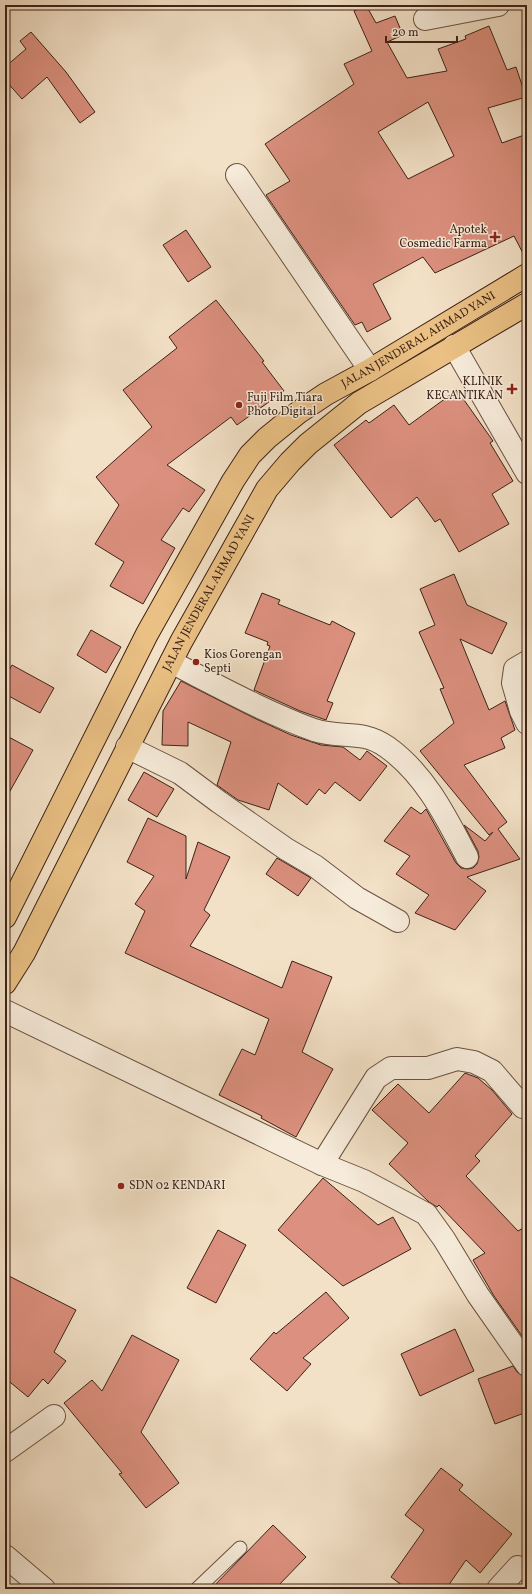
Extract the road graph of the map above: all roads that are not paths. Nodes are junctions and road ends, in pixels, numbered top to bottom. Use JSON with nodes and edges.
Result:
{"nodes":[{"id":1,"x":498,"y":5,"type":"edge"},
{"id":2,"x":425,"y":20,"type":"dead end"},
{"id":3,"x":237,"y":175,"type":"dead end"},
{"id":4,"x":527,"y":275,"type":"edge"},
{"id":5,"x":527,"y":304,"type":"edge"},
{"id":6,"x":454,"y":346,"type":"junction"},
{"id":7,"x":370,"y":370,"type":"junction"},
{"id":8,"x":527,"y":473,"type":"edge"},
{"id":9,"x":171,"y":662,"type":"junction"},
{"id":10,"x":527,"y":662,"type":"edge"},
{"id":11,"x":527,"y":723,"type":"edge"},
{"id":12,"x":127,"y":747,"type":"junction"},
{"id":13,"x":467,"y":857,"type":"dead end"},
{"id":14,"x":8,"y":903,"type":"edge"},
{"id":15,"x":398,"y":921,"type":"dead end"},
{"id":16,"x":5,"y":983,"type":"edge"},
{"id":17,"x":5,"y":1011,"type":"edge"},
{"id":18,"x":523,"y":1107,"type":"dead end"},
{"id":19,"x":322,"y":1164,"type":"junction"},
{"id":20,"x":527,"y":1365,"type":"edge"},
{"id":21,"x":54,"y":1416,"type":"dead end"},
{"id":22,"x":5,"y":1451,"type":"edge"},
{"id":23,"x":240,"y":1548,"type":"dead end"},
{"id":24,"x":5,"y":1556,"type":"edge"},
{"id":25,"x":518,"y":1567,"type":"dead end"},
{"id":26,"x":44,"y":1589,"type":"edge"},
{"id":27,"x":197,"y":1589,"type":"edge"},
{"id":28,"x":498,"y":1589,"type":"edge"}],
"edges":[{"from":1,"to":2,"type":"street"},
{"from":3,"to":7,"type":"street"},
{"from":4,"to":7,"type":"highway","name":"JALAN JENDERAL AHMAD YANI"},
{"from":5,"to":6,"type":"highway","name":"JALAN JENDERAL AHMAD YANI"},
{"from":6,"to":8,"type":"street"},
{"from":6,"to":9,"type":"highway","name":"JALAN JENDERAL AHMAD YANI"},
{"from":7,"to":14,"type":"highway","name":"JALAN JENDERAL AHMAD YANI"},
{"from":9,"to":12,"type":"highway","name":"JALAN JENDERAL AHMAD YANI"},
{"from":9,"to":13,"type":"street"},
{"from":10,"to":11,"type":"street"},
{"from":12,"to":15,"type":"street"},
{"from":12,"to":16,"type":"highway","name":"JALAN JENDERAL AHMAD YANI"},
{"from":17,"to":19,"type":"street"},
{"from":18,"to":19,"type":"street"},
{"from":19,"to":20,"type":"street"},
{"from":21,"to":22,"type":"street"},
{"from":23,"to":27,"type":"lane"},
{"from":24,"to":26,"type":"street"},
{"from":25,"to":28,"type":"street"}]}
